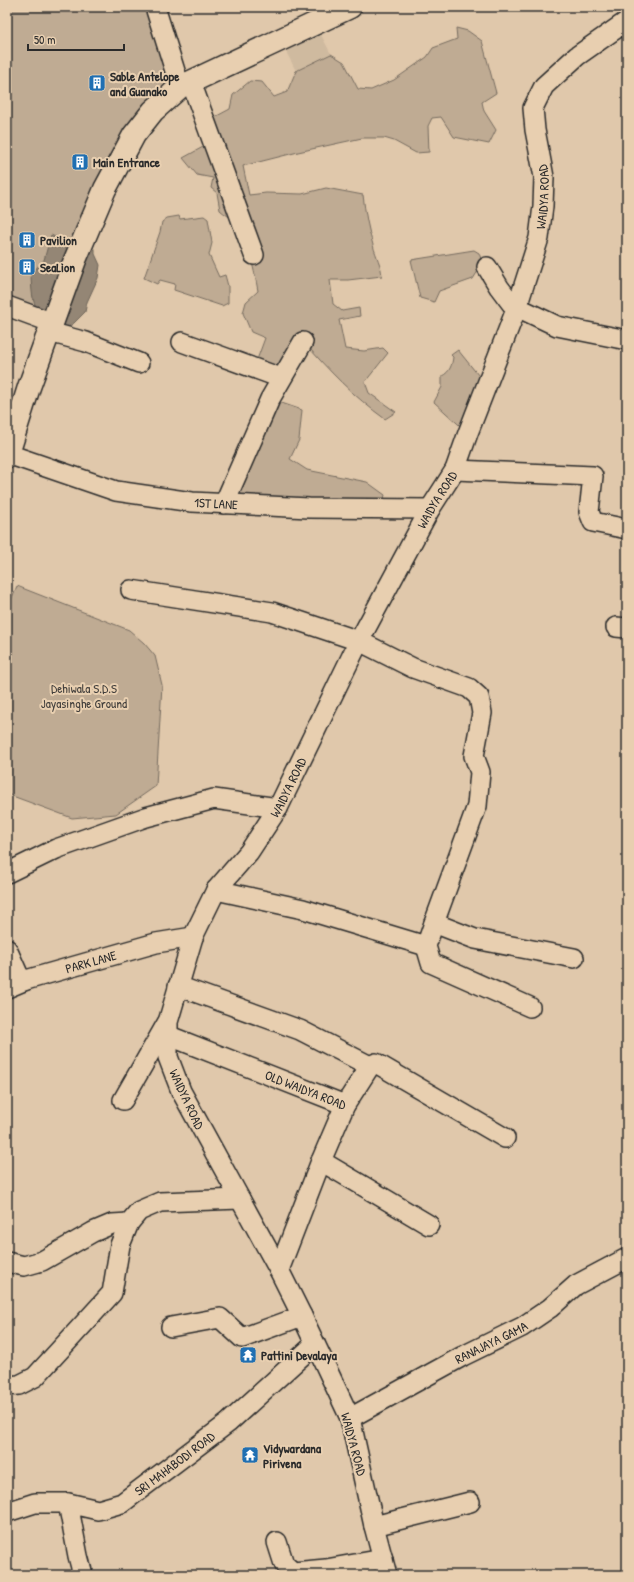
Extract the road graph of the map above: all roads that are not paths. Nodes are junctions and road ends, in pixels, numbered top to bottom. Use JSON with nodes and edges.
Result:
{"nodes":[{"id":1,"x":155,"y":7,"type":"edge"},
{"id":2,"x":350,"y":7,"type":"edge"},
{"id":3,"x":627,"y":21,"type":"edge"},
{"id":4,"x":185,"y":84,"type":"junction"},
{"id":5,"x":254,"y":256,"type":"dead end"},
{"id":6,"x":487,"y":267,"type":"dead end"},
{"id":7,"x":7,"y":306,"type":"edge"},
{"id":8,"x":517,"y":307,"type":"junction"},
{"id":9,"x":51,"y":328,"type":"junction"},
{"id":10,"x":627,"y":340,"type":"edge"},
{"id":11,"x":182,"y":342,"type":"dead end"},
{"id":12,"x":303,"y":342,"type":"dead end"},
{"id":13,"x":139,"y":363,"type":"dead end"},
{"id":14,"x":281,"y":378,"type":"junction"},
{"id":15,"x":8,"y":455,"type":"edge"},
{"id":16,"x":455,"y":470,"type":"junction"},
{"id":17,"x":224,"y":504,"type":"junction"},
{"id":18,"x":430,"y":509,"type":"junction"},
{"id":19,"x":627,"y":529,"type":"edge"},
{"id":20,"x":131,"y":590,"type":"dead end"},
{"id":21,"x":359,"y":641,"type":"junction"},
{"id":22,"x":278,"y":808,"type":"junction"},
{"id":23,"x":7,"y":873,"type":"edge"},
{"id":24,"x":216,"y":890,"type":"junction"},
{"id":25,"x":434,"y":923,"type":"junction"},
{"id":26,"x":193,"y":937,"type":"junction"},
{"id":27,"x":426,"y":946,"type":"junction"},
{"id":28,"x":7,"y":949,"type":"edge"},
{"id":29,"x":574,"y":958,"type":"dead end"},
{"id":30,"x":26,"y":980,"type":"junction"},
{"id":31,"x":178,"y":986,"type":"junction"},
{"id":32,"x":7,"y":988,"type":"edge"},
{"id":33,"x":530,"y":1007,"type":"dead end"},
{"id":34,"x":168,"y":1029,"type":"junction"},
{"id":35,"x":370,"y":1066,"type":"junction"},
{"id":36,"x":123,"y":1100,"type":"dead end"},
{"id":37,"x":345,"y":1106,"type":"junction"},
{"id":38,"x":505,"y":1138,"type":"dead end"},
{"id":39,"x":321,"y":1161,"type":"junction"},
{"id":40,"x":240,"y":1200,"type":"junction"},
{"id":41,"x":129,"y":1223,"type":"junction"},
{"id":42,"x":429,"y":1225,"type":"dead end"},
{"id":43,"x":627,"y":1258,"type":"edge"},
{"id":44,"x":7,"y":1262,"type":"edge"},
{"id":45,"x":279,"y":1270,"type":"junction"},
{"id":46,"x":302,"y":1316,"type":"junction"},
{"id":47,"x":171,"y":1327,"type":"dead end"},
{"id":48,"x":315,"y":1344,"type":"junction"},
{"id":49,"x":7,"y":1386,"type":"edge"},
{"id":50,"x":350,"y":1418,"type":"junction"},
{"id":51,"x":470,"y":1502,"type":"dead end"},
{"id":52,"x":68,"y":1503,"type":"junction"},
{"id":53,"x":7,"y":1512,"type":"edge"},
{"id":54,"x":374,"y":1526,"type":"junction"},
{"id":55,"x":276,"y":1542,"type":"dead end"},
{"id":56,"x":385,"y":1567,"type":"edge"},
{"id":57,"x":83,"y":1575,"type":"edge"}],
"edges":[{"from":1,"to":4,"type":"street"},
{"from":2,"to":4,"type":"main road"},
{"from":3,"to":8,"type":"street","name":"WAIDYA ROAD"},
{"from":4,"to":5,"type":"street"},
{"from":4,"to":9,"type":"main road"},
{"from":6,"to":8,"type":"street"},
{"from":7,"to":9,"type":"street"},
{"from":8,"to":10,"type":"street"},
{"from":8,"to":16,"type":"street","name":"WAIDYA ROAD"},
{"from":9,"to":13,"type":"street"},
{"from":9,"to":15,"type":"main road"},
{"from":11,"to":14,"type":"street"},
{"from":12,"to":14,"type":"street"},
{"from":14,"to":17,"type":"street"},
{"from":15,"to":17,"type":"street","name":"1ST LANE"},
{"from":16,"to":18,"type":"street","name":"WAIDYA ROAD"},
{"from":16,"to":19,"type":"street"},
{"from":17,"to":18,"type":"street","name":"1ST LANE"},
{"from":18,"to":21,"type":"street","name":"WAIDYA ROAD"},
{"from":20,"to":21,"type":"street"},
{"from":21,"to":22,"type":"street","name":"WAIDYA ROAD"},
{"from":21,"to":25,"type":"street"},
{"from":22,"to":23,"type":"street"},
{"from":22,"to":24,"type":"street","name":"WAIDYA ROAD"},
{"from":24,"to":26,"type":"street","name":"WAIDYA ROAD"},
{"from":24,"to":27,"type":"street"},
{"from":25,"to":27,"type":"street"},
{"from":25,"to":29,"type":"street"},
{"from":26,"to":30,"type":"street","name":"PARK LANE"},
{"from":26,"to":31,"type":"street","name":"WAIDYA ROAD"},
{"from":27,"to":33,"type":"street"},
{"from":28,"to":30,"type":"street"},
{"from":30,"to":32,"type":"street","name":"PARK LANE"},
{"from":31,"to":34,"type":"street","name":"WAIDYA ROAD"},
{"from":31,"to":35,"type":"street"},
{"from":34,"to":36,"type":"street"},
{"from":34,"to":37,"type":"street","name":"OLD WAIDYA ROAD"},
{"from":34,"to":40,"type":"street","name":"WAIDYA ROAD"},
{"from":35,"to":37,"type":"street"},
{"from":35,"to":38,"type":"street"},
{"from":37,"to":39,"type":"street","name":"OLD WAIDYA ROAD"},
{"from":39,"to":42,"type":"street"},
{"from":39,"to":45,"type":"street","name":"OLD WAIDYA ROAD"},
{"from":40,"to":41,"type":"street"},
{"from":40,"to":45,"type":"street","name":"WAIDYA ROAD"},
{"from":41,"to":44,"type":"street"},
{"from":41,"to":49,"type":"street"},
{"from":43,"to":50,"type":"street","name":"RANAJAYA GAMA"},
{"from":45,"to":46,"type":"street","name":"WAIDYA ROAD"},
{"from":46,"to":47,"type":"street"},
{"from":46,"to":48,"type":"street","name":"WAIDYA ROAD"},
{"from":48,"to":50,"type":"street","name":"WAIDYA ROAD"},
{"from":48,"to":52,"type":"street","name":"SRI MAHABODI ROAD"},
{"from":50,"to":54,"type":"street","name":"WAIDYA ROAD"},
{"from":51,"to":54,"type":"street"},
{"from":52,"to":53,"type":"street","name":"SRI MAHABODI ROAD"},
{"from":52,"to":57,"type":"street"},
{"from":54,"to":56,"type":"street","name":"WAIDYA ROAD"},
{"from":55,"to":56,"type":"street"}]}
